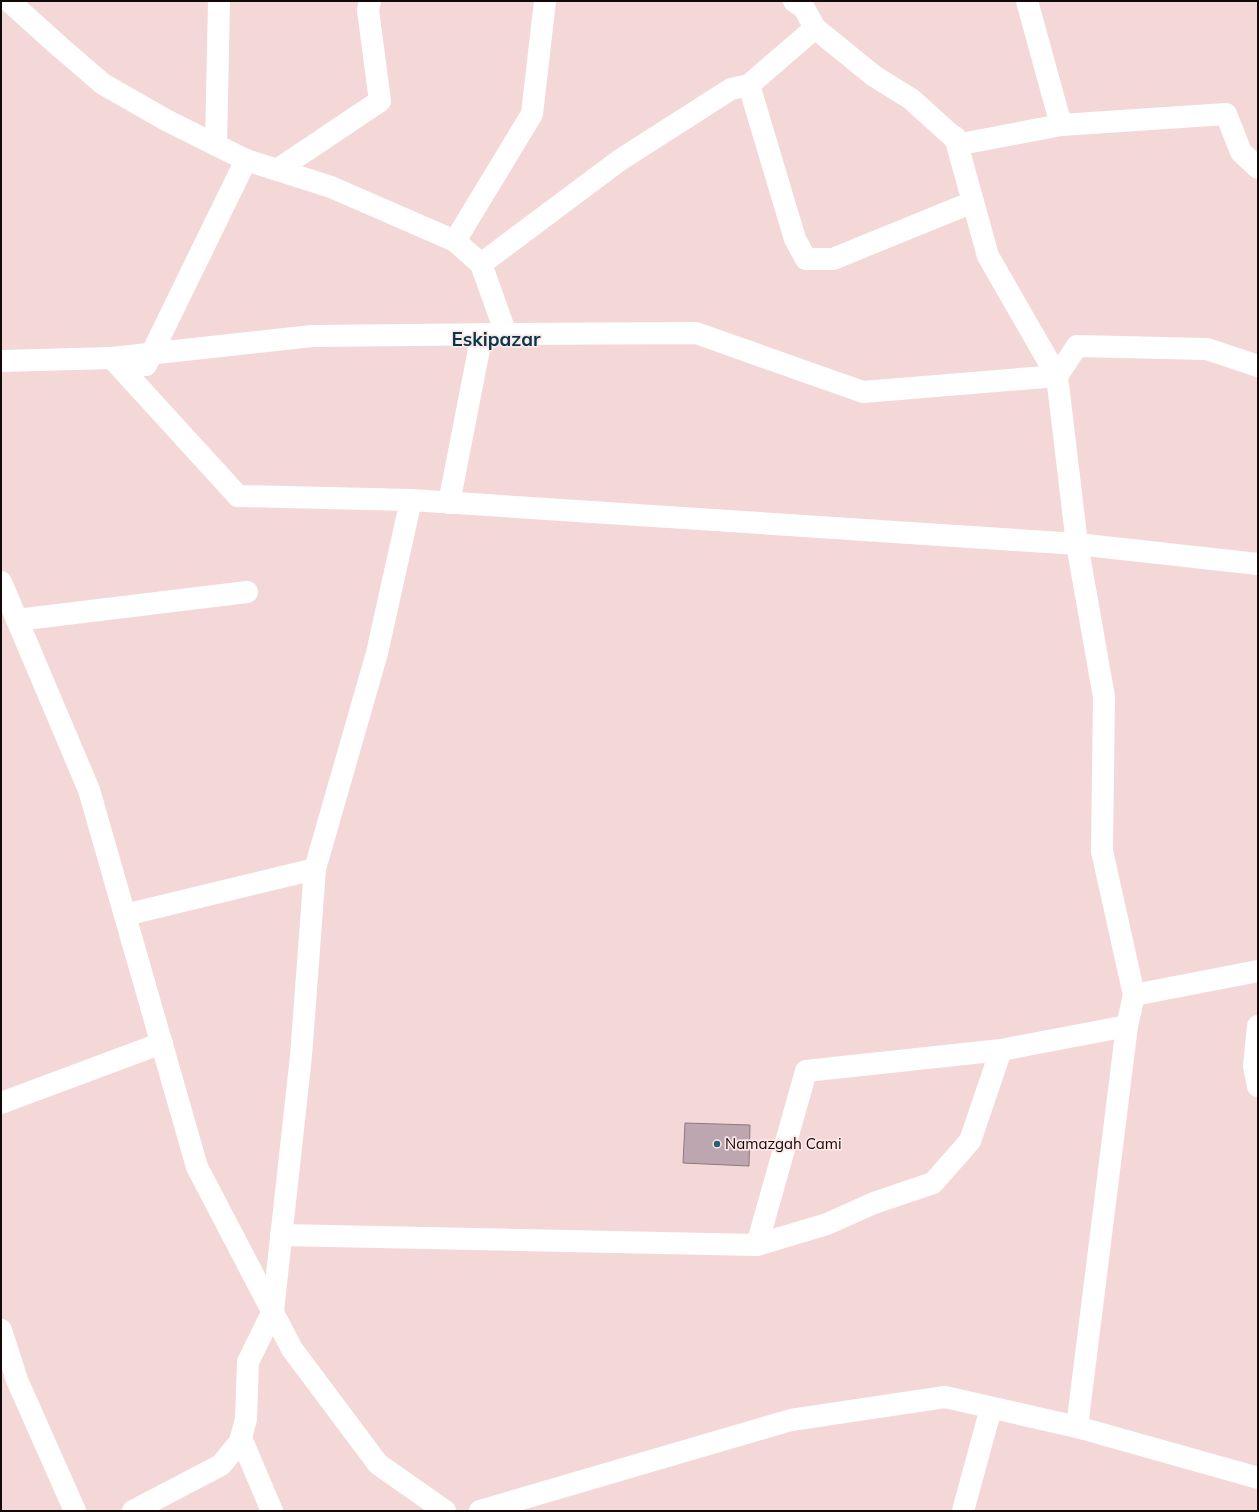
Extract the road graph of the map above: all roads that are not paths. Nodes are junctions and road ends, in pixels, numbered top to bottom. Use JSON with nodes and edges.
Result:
{"nodes":[{"id":1,"x":9,"y":1,"type":"edge"},
{"id":2,"x":219,"y":1,"type":"edge"},
{"id":3,"x":370,"y":1,"type":"edge"},
{"id":4,"x":545,"y":1,"type":"edge"},
{"id":5,"x":1027,"y":1,"type":"edge"},
{"id":6,"x":801,"y":3,"type":"edge"},
{"id":7,"x":815,"y":28,"type":"junction"},
{"id":8,"x":749,"y":85,"type":"junction"},
{"id":9,"x":1061,"y":126,"type":"junction"},
{"id":10,"x":955,"y":137,"type":"junction"},
{"id":11,"x":216,"y":145,"type":"junction"},
{"id":12,"x":246,"y":160,"type":"junction"},
{"id":13,"x":1258,"y":168,"type":"edge"},
{"id":14,"x":277,"y":170,"type":"junction"},
{"id":15,"x":973,"y":202,"type":"junction"},
{"id":16,"x":454,"y":241,"type":"junction"},
{"id":17,"x":481,"y":264,"type":"junction"},
{"id":18,"x":482,"y":334,"type":"junction"},
{"id":19,"x":506,"y":334,"type":"junction"},
{"id":20,"x":152,"y":354,"type":"junction"},
{"id":21,"x":112,"y":358,"type":"junction"},
{"id":22,"x":1,"y":361,"type":"edge"},
{"id":23,"x":1258,"y":366,"type":"edge"},
{"id":24,"x":1057,"y":376,"type":"junction"},
{"id":25,"x":136,"y":384,"type":"junction"},
{"id":26,"x":411,"y":500,"type":"junction"},
{"id":27,"x":449,"y":503,"type":"junction"},
{"id":28,"x":1077,"y":544,"type":"junction"},
{"id":29,"x":1258,"y":564,"type":"edge"},
{"id":30,"x":1,"y":582,"type":"edge"},
{"id":31,"x":247,"y":592,"type":"dead end"},
{"id":32,"x":16,"y":620,"type":"junction"},
{"id":33,"x":316,"y":869,"type":"junction"},
{"id":34,"x":125,"y":915,"type":"junction"},
{"id":35,"x":1258,"y":971,"type":"edge"},
{"id":36,"x":1134,"y":995,"type":"junction"},
{"id":37,"x":1127,"y":1026,"type":"junction"},
{"id":38,"x":1258,"y":1026,"type":"edge"},
{"id":39,"x":162,"y":1043,"type":"junction"},
{"id":40,"x":1002,"y":1050,"type":"junction"},
{"id":41,"x":1257,"y":1073,"type":"edge"},
{"id":42,"x":1,"y":1103,"type":"edge"},
{"id":43,"x":281,"y":1235,"type":"junction"},
{"id":44,"x":757,"y":1245,"type":"junction"},
{"id":45,"x":273,"y":1311,"type":"junction"},
{"id":46,"x":1,"y":1330,"type":"edge"},
{"id":47,"x":990,"y":1408,"type":"junction"},
{"id":48,"x":1077,"y":1427,"type":"junction"},
{"id":49,"x":241,"y":1438,"type":"junction"},
{"id":50,"x":1258,"y":1478,"type":"edge"},
{"id":51,"x":139,"y":1509,"type":"edge"},
{"id":52,"x":75,"y":1511,"type":"edge"},
{"id":53,"x":272,"y":1511,"type":"edge"},
{"id":54,"x":445,"y":1511,"type":"edge"},
{"id":55,"x":480,"y":1511,"type":"edge"},
{"id":56,"x":963,"y":1511,"type":"edge"}],
"edges":[{"from":1,"to":11,"type":"street"},
{"from":2,"to":11,"type":"street"},
{"from":3,"to":14,"type":"street"},
{"from":4,"to":16,"type":"street"},
{"from":5,"to":9,"type":"street"},
{"from":6,"to":7,"type":"street"},
{"from":7,"to":8,"type":"street"},
{"from":7,"to":10,"type":"street"},
{"from":8,"to":15,"type":"street"},
{"from":8,"to":17,"type":"street"},
{"from":9,"to":10,"type":"street"},
{"from":9,"to":13,"type":"street"},
{"from":10,"to":15,"type":"street"},
{"from":11,"to":12,"type":"street"},
{"from":12,"to":14,"type":"street"},
{"from":12,"to":20,"type":"street"},
{"from":14,"to":16,"type":"street"},
{"from":15,"to":24,"type":"street"},
{"from":16,"to":17,"type":"street"},
{"from":17,"to":19,"type":"street"},
{"from":18,"to":19,"type":"street"},
{"from":18,"to":20,"type":"street"},
{"from":18,"to":27,"type":"street"},
{"from":19,"to":24,"type":"street"},
{"from":20,"to":21,"type":"street"},
{"from":20,"to":25,"type":"street"},
{"from":21,"to":22,"type":"street"},
{"from":21,"to":25,"type":"street"},
{"from":23,"to":24,"type":"street"},
{"from":24,"to":28,"type":"street"},
{"from":25,"to":26,"type":"street"},
{"from":26,"to":27,"type":"street"},
{"from":26,"to":33,"type":"street"},
{"from":27,"to":28,"type":"street"},
{"from":28,"to":29,"type":"street"},
{"from":28,"to":36,"type":"street"},
{"from":30,"to":32,"type":"street"},
{"from":31,"to":32,"type":"street"},
{"from":32,"to":34,"type":"street"},
{"from":33,"to":34,"type":"street"},
{"from":33,"to":43,"type":"street"},
{"from":34,"to":39,"type":"street"},
{"from":35,"to":36,"type":"street"},
{"from":36,"to":37,"type":"street"},
{"from":37,"to":40,"type":"street"},
{"from":37,"to":48,"type":"street"},
{"from":38,"to":41,"type":"street"},
{"from":39,"to":42,"type":"street"},
{"from":39,"to":45,"type":"street"},
{"from":40,"to":44,"type":"street"},
{"from":40,"to":44,"type":"street"},
{"from":43,"to":44,"type":"street"},
{"from":43,"to":45,"type":"street"},
{"from":45,"to":49,"type":"street"},
{"from":45,"to":54,"type":"street"},
{"from":46,"to":52,"type":"street"},
{"from":47,"to":48,"type":"street"},
{"from":47,"to":55,"type":"street"},
{"from":47,"to":56,"type":"street"},
{"from":48,"to":50,"type":"street"},
{"from":49,"to":51,"type":"street"},
{"from":49,"to":53,"type":"street"}]}
